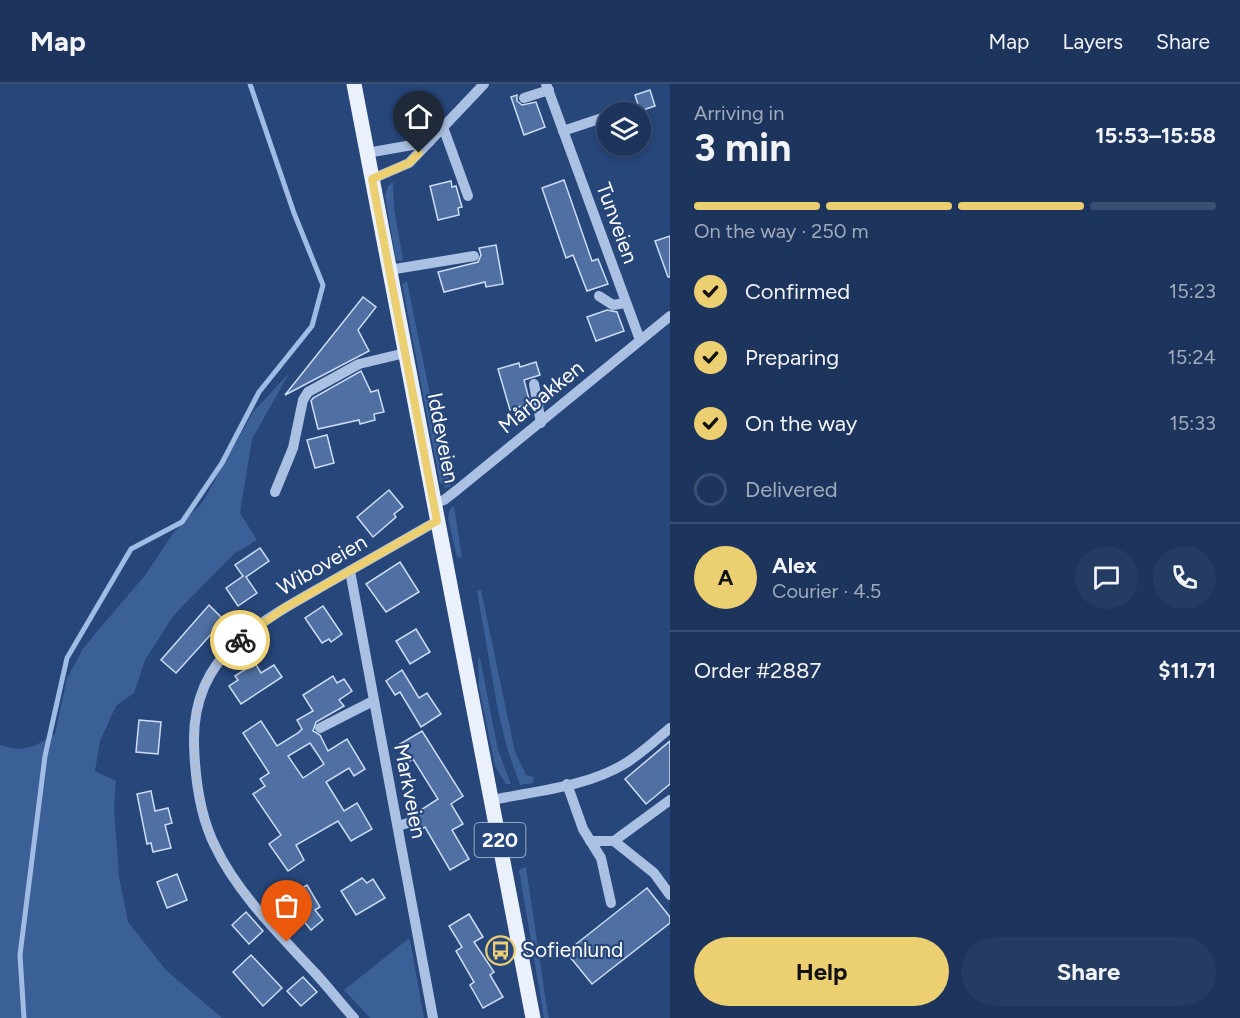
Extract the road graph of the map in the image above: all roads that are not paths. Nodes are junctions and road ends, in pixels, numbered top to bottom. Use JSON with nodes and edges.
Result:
{"nodes":[{"id":1,"x":354,"y":84,"type":"edge"},
{"id":2,"x":484,"y":84,"type":"edge"},
{"id":3,"x":548,"y":87,"type":"edge"},
{"id":4,"x":524,"y":98,"type":"dead end"},
{"id":5,"x":597,"y":120,"type":"edge"},
{"id":6,"x":443,"y":127,"type":"junction"},
{"id":7,"x":563,"y":131,"type":"junction"},
{"id":8,"x":429,"y":142,"type":"junction"},
{"id":9,"x":367,"y":153,"type":"junction"},
{"id":10,"x":372,"y":179,"type":"junction"},
{"id":11,"x":468,"y":196,"type":"dead end"},
{"id":12,"x":474,"y":256,"type":"dead end"},
{"id":13,"x":389,"y":270,"type":"junction"},
{"id":14,"x":599,"y":296,"type":"dead end"},
{"id":15,"x":626,"y":303,"type":"junction"},
{"id":16,"x":670,"y":316,"type":"edge"},
{"id":17,"x":640,"y":340,"type":"junction"},
{"id":18,"x":405,"y":353,"type":"junction"},
{"id":19,"x":565,"y":378,"type":"dead end"},
{"id":20,"x":534,"y":384,"type":"dead end"},
{"id":21,"x":537,"y":405,"type":"junction"},
{"id":22,"x":541,"y":423,"type":"junction"},
{"id":23,"x":275,"y":492,"type":"dead end"},
{"id":24,"x":434,"y":503,"type":"junction"},
{"id":25,"x":437,"y":521,"type":"junction"},
{"id":26,"x":350,"y":571,"type":"junction"},
{"id":27,"x":373,"y":700,"type":"junction"},
{"id":28,"x":320,"y":728,"type":"dead end"},
{"id":29,"x":670,"y":728,"type":"edge"},
{"id":30,"x":567,"y":784,"type":"junction"},
{"id":31,"x":492,"y":800,"type":"junction"},
{"id":32,"x":670,"y":800,"type":"edge"},
{"id":33,"x":411,"y":822,"type":"dead end"},
{"id":34,"x":398,"y":826,"type":"junction"},
{"id":35,"x":590,"y":841,"type":"junction"},
{"id":36,"x":614,"y":841,"type":"junction"},
{"id":37,"x":670,"y":895,"type":"edge"},
{"id":38,"x":611,"y":903,"type":"dead end"},
{"id":39,"x":354,"y":1018,"type":"edge"},
{"id":40,"x":433,"y":1018,"type":"edge"},
{"id":41,"x":533,"y":1018,"type":"edge"}],
"edges":[{"from":1,"to":9,"type":"main road","name":"Iddeveien","number":"220"},
{"from":2,"to":6,"type":"street"},
{"from":3,"to":4,"type":"street"},
{"from":3,"to":7,"type":"street","name":"Tunveien"},
{"from":5,"to":7,"type":"street"},
{"from":6,"to":8,"type":"street"},
{"from":6,"to":11,"type":"street"},
{"from":7,"to":15,"type":"street","name":"Tunveien"},
{"from":8,"to":9,"type":"street"},
{"from":8,"to":10,"type":"street"},
{"from":9,"to":10,"type":"main road","name":"Iddeveien","number":"220"},
{"from":10,"to":13,"type":"main road","name":"Iddeveien","number":"220"},
{"from":12,"to":13,"type":"street"},
{"from":13,"to":18,"type":"main road","name":"Iddeveien","number":"220"},
{"from":14,"to":15,"type":"street"},
{"from":15,"to":17,"type":"street","name":"Tunveien"},
{"from":16,"to":17,"type":"street","name":"Mårbakken"},
{"from":17,"to":22,"type":"street","name":"Mårbakken"},
{"from":18,"to":23,"type":"street"},
{"from":18,"to":24,"type":"main road","name":"Iddeveien","number":"220"},
{"from":19,"to":21,"type":"street"},
{"from":20,"to":21,"type":"street"},
{"from":21,"to":22,"type":"street"},
{"from":22,"to":24,"type":"street","name":"Mårbakken"},
{"from":24,"to":25,"type":"main road","name":"Iddeveien","number":"220"},
{"from":25,"to":26,"type":"street","name":"Wiboveien"},
{"from":25,"to":31,"type":"main road","name":"Iddeveien","number":"220"},
{"from":26,"to":27,"type":"street","name":"Markveien"},
{"from":26,"to":39,"type":"street","name":"Wiboveien"},
{"from":27,"to":28,"type":"street"},
{"from":27,"to":34,"type":"street","name":"Markveien"},
{"from":29,"to":30,"type":"street"},
{"from":30,"to":31,"type":"street"},
{"from":30,"to":35,"type":"street"},
{"from":31,"to":41,"type":"main road","name":"Iddeveien","number":"220"},
{"from":32,"to":36,"type":"street"},
{"from":33,"to":34,"type":"street"},
{"from":34,"to":40,"type":"street","name":"Markveien"},
{"from":35,"to":36,"type":"street"},
{"from":35,"to":38,"type":"street"},
{"from":36,"to":37,"type":"street"}]}
